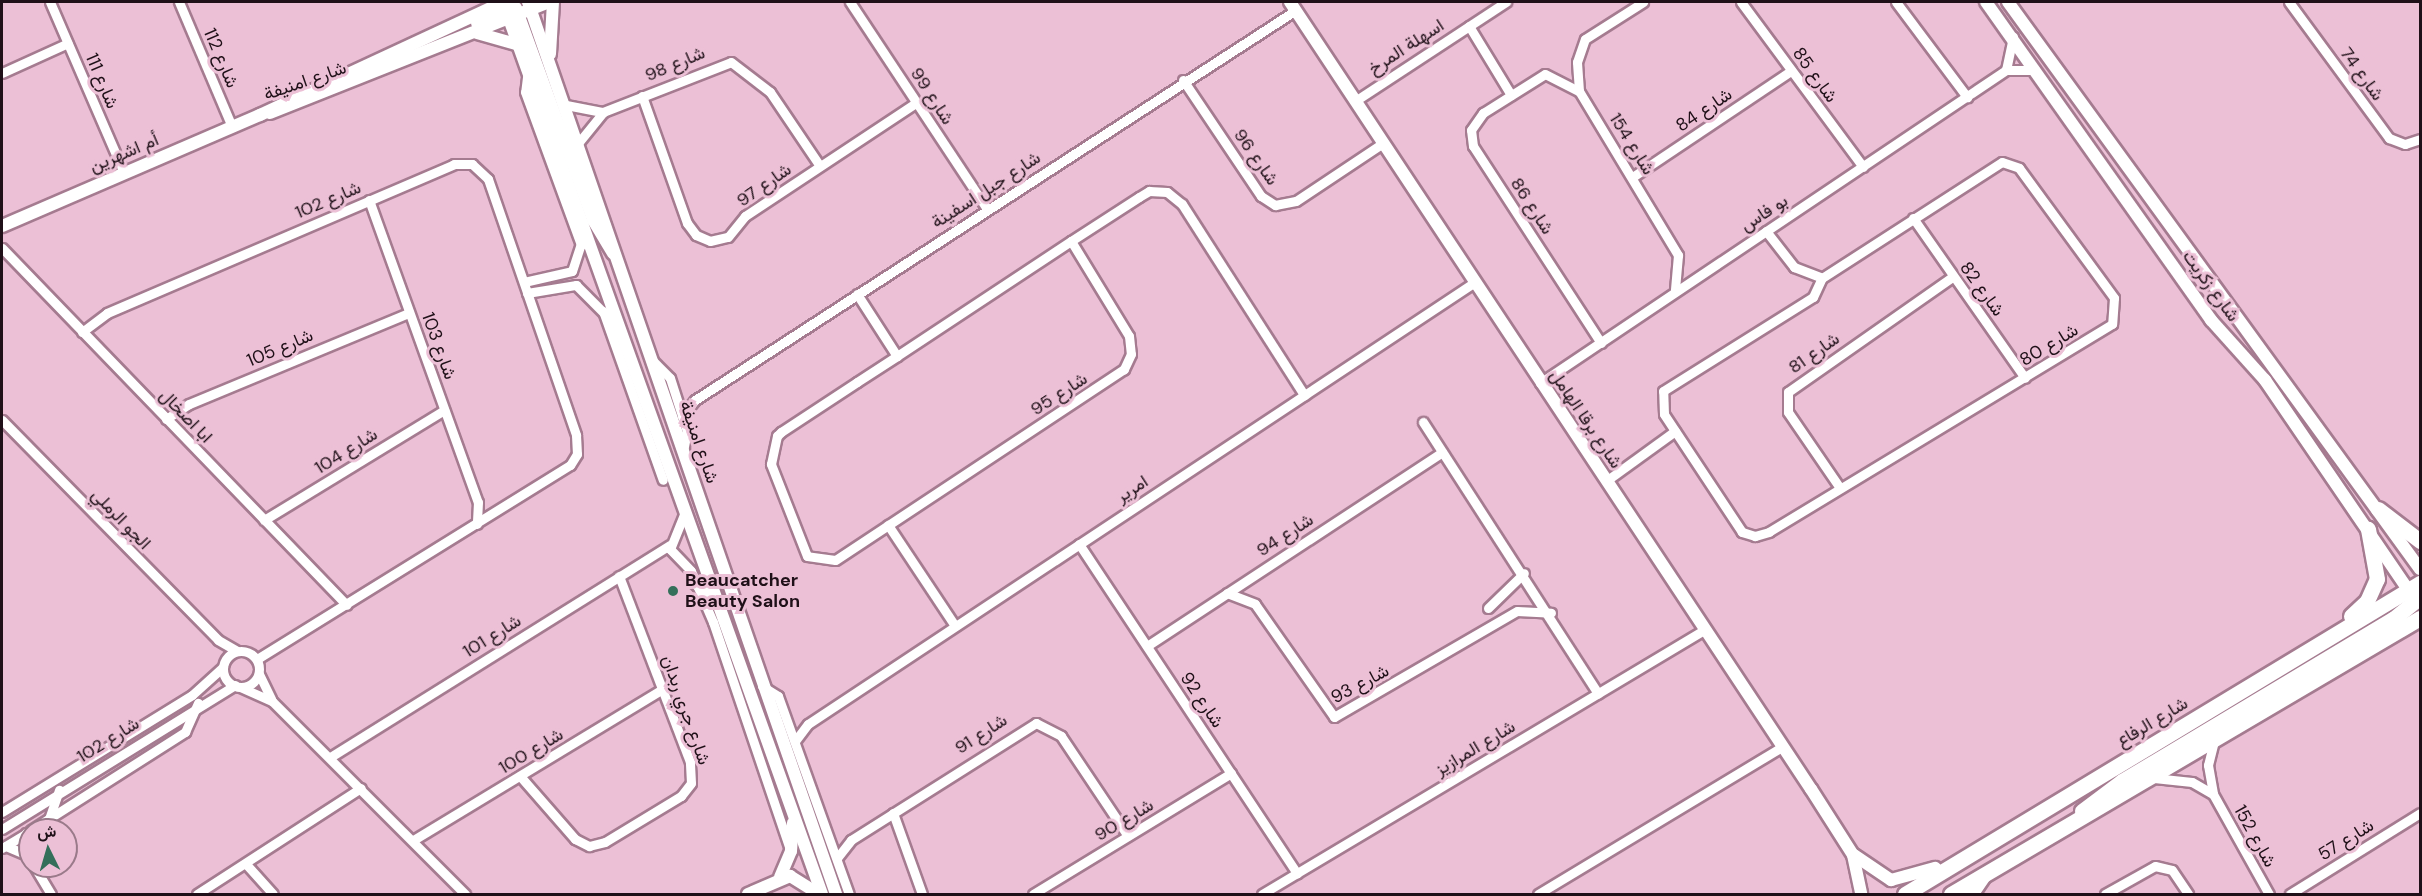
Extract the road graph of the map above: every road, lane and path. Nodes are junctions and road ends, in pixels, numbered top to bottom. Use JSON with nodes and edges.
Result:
{"nodes":[{"id":1,"x":50,"y":2,"type":"edge"},
{"id":2,"x":179,"y":2,"type":"edge"},
{"id":3,"x":551,"y":2,"type":"edge"},
{"id":4,"x":850,"y":2,"type":"edge"},
{"id":5,"x":1506,"y":2,"type":"edge"},
{"id":6,"x":1643,"y":2,"type":"edge"},
{"id":7,"x":1741,"y":2,"type":"edge"},
{"id":8,"x":1896,"y":2,"type":"edge"},
{"id":9,"x":1986,"y":2,"type":"edge"},
{"id":10,"x":2008,"y":2,"type":"edge"},
{"id":11,"x":2289,"y":2,"type":"edge"},
{"id":12,"x":516,"y":6,"type":"edge"},
{"id":13,"x":1293,"y":6,"type":"edge"},
{"id":14,"x":1469,"y":26,"type":"junction"},
{"id":15,"x":475,"y":32,"type":"junction"},
{"id":16,"x":2013,"y":38,"type":"junction"},
{"id":17,"x":68,"y":44,"type":"junction"},
{"id":18,"x":519,"y":45,"type":"junction"},
{"id":19,"x":550,"y":61,"type":"junction"},
{"id":20,"x":400,"y":63,"type":"junction"},
{"id":21,"x":528,"y":69,"type":"junction"},
{"id":22,"x":2006,"y":70,"type":"junction"},
{"id":23,"x":2037,"y":70,"type":"junction"},
{"id":24,"x":1791,"y":71,"type":"junction"},
{"id":25,"x":2,"y":73,"type":"edge"},
{"id":26,"x":1539,"y":76,"type":"joint"},
{"id":27,"x":1183,"y":80,"type":"junction"},
{"id":28,"x":1580,"y":91,"type":"junction"},
{"id":29,"x":1511,"y":95,"type":"junction"},
{"id":30,"x":642,"y":96,"type":"junction"},
{"id":31,"x":1967,"y":97,"type":"junction"},
{"id":32,"x":1355,"y":101,"type":"junction"},
{"id":33,"x":917,"y":102,"type":"junction"},
{"id":34,"x":566,"y":105,"type":"junction"},
{"id":35,"x":603,"y":112,"type":"junction"},
{"id":36,"x":260,"y":115,"type":"junction"},
{"id":37,"x":232,"y":127,"type":"junction"},
{"id":38,"x":2421,"y":139,"type":"edge"},
{"id":39,"x":579,"y":142,"type":"junction"},
{"id":40,"x":1383,"y":143,"type":"junction"},
{"id":41,"x":820,"y":166,"type":"junction"},
{"id":42,"x":1863,"y":167,"type":"junction"},
{"id":43,"x":124,"y":173,"type":"junction"},
{"id":44,"x":1634,"y":176,"type":"junction"},
{"id":45,"x":369,"y":200,"type":"junction"},
{"id":46,"x":987,"y":209,"type":"junction"},
{"id":47,"x":1913,"y":218,"type":"junction"},
{"id":48,"x":2,"y":225,"type":"edge"},
{"id":49,"x":585,"y":230,"type":"junction"},
{"id":50,"x":1766,"y":231,"type":"junction"},
{"id":51,"x":1071,"y":241,"type":"junction"},
{"id":52,"x":581,"y":245,"type":"junction"},
{"id":53,"x":2,"y":248,"type":"edge"},
{"id":54,"x":618,"y":258,"type":"junction"},
{"id":55,"x":1952,"y":277,"type":"junction"},
{"id":56,"x":1822,"y":278,"type":"junction"},
{"id":57,"x":524,"y":282,"type":"junction"},
{"id":58,"x":1475,"y":282,"type":"junction"},
{"id":59,"x":1675,"y":290,"type":"junction"},
{"id":60,"x":527,"y":293,"type":"junction"},
{"id":61,"x":857,"y":294,"type":"junction"},
{"id":62,"x":603,"y":311,"type":"junction"},
{"id":63,"x":409,"y":312,"type":"junction"},
{"id":64,"x":620,"y":327,"type":"junction"},
{"id":65,"x":82,"y":332,"type":"junction"},
{"id":66,"x":1601,"y":343,"type":"junction"},
{"id":67,"x":897,"y":356,"type":"junction"},
{"id":68,"x":652,"y":360,"type":"junction"},
{"id":69,"x":2025,"y":378,"type":"junction"},
{"id":70,"x":1540,"y":383,"type":"junction"},
{"id":71,"x":1304,"y":395,"type":"junction"},
{"id":72,"x":676,"y":398,"type":"junction"},
{"id":73,"x":695,"y":400,"type":"junction"},
{"id":74,"x":444,"y":410,"type":"junction"},
{"id":75,"x":682,"y":416,"type":"junction"},
{"id":76,"x":166,"y":419,"type":"junction"},
{"id":77,"x":2,"y":420,"type":"edge"},
{"id":78,"x":1423,"y":422,"type":"dead end"},
{"id":79,"x":1675,"y":431,"type":"junction"},
{"id":80,"x":683,"y":451,"type":"junction"},
{"id":81,"x":1442,"y":452,"type":"junction"},
{"id":82,"x":663,"y":480,"type":"dead end"},
{"id":83,"x":1606,"y":481,"type":"junction"},
{"id":84,"x":1840,"y":488,"type":"junction"},
{"id":85,"x":478,"y":502,"type":"junction"},
{"id":86,"x":2378,"y":508,"type":"junction"},
{"id":87,"x":498,"y":510,"type":"junction"},
{"id":88,"x":685,"y":512,"type":"junction"},
{"id":89,"x":264,"y":520,"type":"junction"},
{"id":90,"x":477,"y":524,"type":"junction"},
{"id":91,"x":888,"y":525,"type":"junction"},
{"id":92,"x":2368,"y":528,"type":"junction"},
{"id":93,"x":2421,"y":542,"type":"edge"},
{"id":94,"x":669,"y":544,"type":"junction"},
{"id":95,"x":1079,"y":544,"type":"junction"},
{"id":96,"x":2421,"y":569,"type":"edge"},
{"id":97,"x":1524,"y":573,"type":"junction"},
{"id":98,"x":619,"y":576,"type":"junction"},
{"id":99,"x":695,"y":582,"type":"junction"},
{"id":100,"x":2417,"y":590,"type":"edge"},
{"id":101,"x":1227,"y":592,"type":"junction"},
{"id":102,"x":716,"y":602,"type":"junction"},
{"id":103,"x":347,"y":605,"type":"junction"},
{"id":104,"x":1488,"y":608,"type":"dead end"},
{"id":105,"x":1551,"y":613,"type":"junction"},
{"id":106,"x":2421,"y":618,"type":"edge"},
{"id":107,"x":955,"y":626,"type":"junction"},
{"id":108,"x":1704,"y":630,"type":"junction"},
{"id":109,"x":218,"y":640,"type":"junction"},
{"id":110,"x":1147,"y":646,"type":"junction"},
{"id":111,"x":2309,"y":650,"type":"junction"},
{"id":112,"x":237,"y":651,"type":"junction"},
{"id":113,"x":257,"y":659,"type":"junction"},
{"id":114,"x":224,"y":664,"type":"junction"},
{"id":115,"x":259,"y":674,"type":"junction"},
{"id":116,"x":238,"y":686,"type":"junction"},
{"id":117,"x":762,"y":686,"type":"junction"},
{"id":118,"x":663,"y":689,"type":"junction"},
{"id":119,"x":1598,"y":694,"type":"junction"},
{"id":120,"x":272,"y":701,"type":"junction"},
{"id":121,"x":198,"y":703,"type":"junction"},
{"id":122,"x":788,"y":721,"type":"junction"},
{"id":123,"x":808,"y":724,"type":"junction"},
{"id":124,"x":795,"y":741,"type":"junction"},
{"id":125,"x":2214,"y":741,"type":"junction"},
{"id":126,"x":1782,"y":747,"type":"junction"},
{"id":127,"x":332,"y":756,"type":"junction"},
{"id":128,"x":801,"y":757,"type":"junction"},
{"id":129,"x":1231,"y":773,"type":"junction"},
{"id":130,"x":520,"y":777,"type":"junction"},
{"id":131,"x":2154,"y":778,"type":"junction"},
{"id":132,"x":800,"y":783,"type":"junction"},
{"id":133,"x":361,"y":788,"type":"junction"},
{"id":134,"x":59,"y":789,"type":"junction"},
{"id":135,"x":2213,"y":794,"type":"junction"},
{"id":136,"x":2,"y":812,"type":"edge"},
{"id":137,"x":892,"y":813,"type":"junction"},
{"id":138,"x":2420,"y":815,"type":"edge"},
{"id":139,"x":49,"y":818,"type":"edge"},
{"id":140,"x":51,"y":818,"type":"edge"},
{"id":141,"x":793,"y":818,"type":"junction"},
{"id":142,"x":2,"y":829,"type":"edge"},
{"id":143,"x":2062,"y":831,"type":"junction"},
{"id":144,"x":1128,"y":836,"type":"junction"},
{"id":145,"x":18,"y":838,"type":"edge"},
{"id":146,"x":415,"y":839,"type":"junction"},
{"id":147,"x":851,"y":840,"type":"junction"},
{"id":148,"x":831,"y":842,"type":"junction"},
{"id":149,"x":4,"y":847,"type":"edge"},
{"id":150,"x":1980,"y":849,"type":"junction"},
{"id":151,"x":791,"y":852,"type":"junction"},
{"id":152,"x":18,"y":853,"type":"edge"},
{"id":153,"x":1853,"y":855,"type":"junction"},
{"id":154,"x":837,"y":858,"type":"junction"},
{"id":155,"x":246,"y":864,"type":"junction"},
{"id":156,"x":1298,"y":873,"type":"junction"},
{"id":157,"x":1987,"y":873,"type":"junction"},
{"id":158,"x":780,"y":877,"type":"junction"},
{"id":159,"x":41,"y":878,"type":"edge"},
{"id":160,"x":51,"y":894,"type":"edge"},
{"id":161,"x":197,"y":894,"type":"edge"},
{"id":162,"x":273,"y":894,"type":"edge"},
{"id":163,"x":465,"y":894,"type":"edge"},
{"id":164,"x":748,"y":894,"type":"edge"},
{"id":165,"x":820,"y":894,"type":"edge"},
{"id":166,"x":836,"y":894,"type":"edge"},
{"id":167,"x":849,"y":894,"type":"edge"},
{"id":168,"x":922,"y":894,"type":"edge"},
{"id":169,"x":1033,"y":894,"type":"edge"},
{"id":170,"x":1262,"y":894,"type":"edge"},
{"id":171,"x":1538,"y":894,"type":"edge"},
{"id":172,"x":1861,"y":894,"type":"edge"},
{"id":173,"x":1905,"y":894,"type":"edge"},
{"id":174,"x":1951,"y":894,"type":"edge"},
{"id":175,"x":1973,"y":894,"type":"edge"},
{"id":176,"x":2105,"y":894,"type":"edge"},
{"id":177,"x":2188,"y":894,"type":"edge"},
{"id":178,"x":2269,"y":894,"type":"edge"},
{"id":179,"x":2290,"y":894,"type":"edge"}],
"edges":[{"from":1,"to":17,"type":"street","name":"شارع 111"},
{"from":2,"to":37,"type":"street","name":"شارع 112"},
{"from":3,"to":12,"type":"street"},
{"from":3,"to":19,"type":"street"},
{"from":4,"to":33,"type":"street","name":"شارع 99"},
{"from":5,"to":14,"type":"street","name":"اسهلة المرخ"},
{"from":6,"to":28,"type":"street"},
{"from":7,"to":24,"type":"street","name":"شارع 85"},
{"from":8,"to":31,"type":"street"},
{"from":9,"to":16,"type":"street","name":"شارع زكريت"},
{"from":10,"to":86,"type":"street","name":"شارع زكريت"},
{"from":11,"to":38,"type":"street","name":"شارع 74"},
{"from":12,"to":15,"type":"street","name":"شارع امنيفة"},
{"from":12,"to":18,"type":"street","name":"شارع امنيفة"},
{"from":12,"to":19,"type":"street","name":"شارع امنيفة"},
{"from":12,"to":20,"type":"street"},
{"from":12,"to":36,"type":"street","name":"شارع امنيفة"},
{"from":12,"to":54,"type":"street"},
{"from":13,"to":27,"type":"street","name":"شارع جبل اسفينة"},
{"from":13,"to":32,"type":"street","name":"شارع برقا الهامل"},
{"from":14,"to":29,"type":"street"},
{"from":14,"to":32,"type":"street","name":"اسهلة المرخ"},
{"from":15,"to":18,"type":"street"},
{"from":15,"to":20,"type":"street","name":"شارع امنيفة"},
{"from":16,"to":22,"type":"street"},
{"from":16,"to":23,"type":"street","name":"شارع زكريت"},
{"from":17,"to":25,"type":"street"},
{"from":17,"to":43,"type":"street","name":"شارع 111"},
{"from":18,"to":21,"type":"street","name":"شارع امنيفة"},
{"from":19,"to":34,"type":"street","name":"شارع امنيفة"},
{"from":20,"to":36,"type":"street","name":"شارع امنيفة"},
{"from":21,"to":49,"type":"street","name":"شارع امنيفة"},
{"from":21,"to":52,"type":"street"},
{"from":22,"to":23,"type":"street"},
{"from":22,"to":31,"type":"street","name":"بو فاس"},
{"from":23,"to":92,"type":"street","name":"شارع زكريت"},
{"from":24,"to":42,"type":"street","name":"شارع 85"},
{"from":24,"to":44,"type":"street","name":"شارع 84"},
{"from":26,"to":28,"type":"street","name":"شارع 154"},
{"from":26,"to":29,"type":"street","name":"شارع 86"},
{"from":27,"to":40,"type":"street","name":"شارع 96"},
{"from":27,"to":46,"type":"street","name":"شارع جبل اسفينة"},
{"from":28,"to":44,"type":"street","name":"شارع 154"},
{"from":29,"to":66,"type":"street","name":"شارع 86"},
{"from":30,"to":35,"type":"street","name":"شارع 98"},
{"from":30,"to":41,"type":"street","name":"شارع 98"},
{"from":30,"to":41,"type":"street","name":"شارع 97"},
{"from":31,"to":42,"type":"street","name":"بو فاس"},
{"from":32,"to":40,"type":"street","name":"شارع برقا الهامل"},
{"from":33,"to":41,"type":"street","name":"شارع 97"},
{"from":33,"to":46,"type":"street","name":"شارع 99"},
{"from":34,"to":35,"type":"street"},
{"from":34,"to":39,"type":"street","name":"شارع امنيفة"},
{"from":35,"to":39,"type":"street","name":"شارع 98"},
{"from":36,"to":37,"type":"street","name":"أم اشهرين"},
{"from":37,"to":43,"type":"street","name":"أم اشهرين"},
{"from":39,"to":54,"type":"street","name":"شارع امنيفة"},
{"from":40,"to":58,"type":"street","name":"شارع برقا الهامل"},
{"from":42,"to":50,"type":"street","name":"بو فاس"},
{"from":43,"to":48,"type":"street","name":"أم اشهرين"},
{"from":44,"to":59,"type":"street","name":"شارع 154"},
{"from":45,"to":57,"type":"street","name":"شارع 102"},
{"from":45,"to":63,"type":"street","name":"شارع 103"},
{"from":45,"to":65,"type":"street","name":"شارع 102"},
{"from":46,"to":61,"type":"street","name":"شارع جبل اسفينة"},
{"from":47,"to":55,"type":"street","name":"شارع 82"},
{"from":47,"to":56,"type":"street","name":"شارع 80"},
{"from":47,"to":69,"type":"street","name":"شارع 80"},
{"from":49,"to":52,"type":"street"},
{"from":49,"to":64,"type":"street","name":"شارع امنيفة"},
{"from":50,"to":56,"type":"street"},
{"from":50,"to":59,"type":"street","name":"بو فاس"},
{"from":51,"to":67,"type":"street","name":"شارع 95"},
{"from":51,"to":71,"type":"street","name":"شارع 95"},
{"from":51,"to":91,"type":"street","name":"شارع 95"},
{"from":52,"to":57,"type":"street"},
{"from":53,"to":65,"type":"street","name":"ابا اصخال"},
{"from":54,"to":68,"type":"street","name":"شارع امنيفة"},
{"from":55,"to":69,"type":"street","name":"شارع 82"},
{"from":55,"to":84,"type":"street","name":"شارع 81"},
{"from":56,"to":79,"type":"street","name":"شارع 80"},
{"from":57,"to":60,"type":"street","name":"شارع 102"},
{"from":58,"to":70,"type":"street","name":"شارع برقا الهامل"},
{"from":58,"to":71,"type":"street","name":"امرير"},
{"from":59,"to":66,"type":"street","name":"بو فاس"},
{"from":60,"to":62,"type":"street"},
{"from":60,"to":87,"type":"street","name":"شارع 102"},
{"from":61,"to":67,"type":"street"},
{"from":61,"to":73,"type":"street","name":"شارع جبل اسفينة"},
{"from":62,"to":64,"type":"street"},
{"from":62,"to":82,"type":"street"},
{"from":63,"to":74,"type":"street","name":"شارع 103"},
{"from":63,"to":76,"type":"street","name":"شارع 105"},
{"from":64,"to":88,"type":"street","name":"شارع امنيفة"},
{"from":65,"to":76,"type":"street","name":"ابا اصخال"},
{"from":66,"to":70,"type":"street","name":"بو فاس"},
{"from":67,"to":91,"type":"street","name":"شارع 95"},
{"from":68,"to":72,"type":"street"},
{"from":68,"to":80,"type":"street","name":"شارع امنيفة"},
{"from":69,"to":84,"type":"street","name":"شارع 80"},
{"from":70,"to":83,"type":"street","name":"شارع برقا الهامل"},
{"from":71,"to":95,"type":"street","name":"امرير"},
{"from":72,"to":73,"type":"street"},
{"from":72,"to":75,"type":"street"},
{"from":73,"to":75,"type":"street","name":"شارع جبل اسفينة"},
{"from":74,"to":85,"type":"street","name":"شارع 103"},
{"from":74,"to":89,"type":"street","name":"شارع 104"},
{"from":75,"to":80,"type":"street"},
{"from":76,"to":89,"type":"street","name":"ابا اصخال"},
{"from":77,"to":109,"type":"street","name":"الجو الرملي"},
{"from":78,"to":81,"type":"street"},
{"from":79,"to":83,"type":"street"},
{"from":79,"to":84,"type":"street","name":"شارع 80"},
{"from":80,"to":117,"type":"street","name":"شارع امنيفة"},
{"from":81,"to":97,"type":"street"},
{"from":81,"to":101,"type":"street","name":"شارع 94"},
{"from":83,"to":108,"type":"street","name":"شارع برقا الهامل"},
{"from":85,"to":87,"type":"street"},
{"from":85,"to":90,"type":"street","name":"شارع 103"},
{"from":86,"to":93,"type":"main road"},
{"from":86,"to":96,"type":"street","name":"شارع زكريت"},
{"from":87,"to":90,"type":"street","name":"شارع 102"},
{"from":88,"to":94,"type":"street"},
{"from":88,"to":102,"type":"street","name":"شارع امنيفة"},
{"from":89,"to":103,"type":"street","name":"ابا اصخال"},
{"from":90,"to":103,"type":"street","name":"شارع 102"},
{"from":91,"to":107,"type":"street"},
{"from":92,"to":100,"type":"street","name":"شارع زكريت"},
{"from":92,"to":111,"type":"main road"},
{"from":94,"to":98,"type":"street","name":"شارع 101"},
{"from":94,"to":99,"type":"street"},
{"from":95,"to":107,"type":"street","name":"امرير"},
{"from":95,"to":110,"type":"street","name":"شارع 92"},
{"from":97,"to":104,"type":"street"},
{"from":97,"to":105,"type":"street"},
{"from":98,"to":118,"type":"street","name":"شارع جري ربدان"},
{"from":98,"to":127,"type":"street","name":"شارع 101"},
{"from":99,"to":102,"type":"street"},
{"from":99,"to":151,"type":"street"},
{"from":100,"to":111,"type":"main road","name":"شارع الرفاع"},
{"from":100,"to":143,"type":"main road"},
{"from":101,"to":105,"type":"street","name":"شارع 93"},
{"from":101,"to":110,"type":"street","name":"شارع 94"},
{"from":102,"to":141,"type":"street","name":"شارع امنيفة"},
{"from":103,"to":113,"type":"street","name":"شارع 102"},
{"from":105,"to":119,"type":"street"},
{"from":106,"to":125,"type":"main road"},
{"from":107,"to":123,"type":"street","name":"امرير"},
{"from":108,"to":119,"type":"street","name":"شارع المرازيز"},
{"from":108,"to":126,"type":"street","name":"شارع برقا الهامل"},
{"from":109,"to":112,"type":"street","name":"الجو الرملي"},
{"from":109,"to":114,"type":"street","name":"الجو الرملي"},
{"from":110,"to":129,"type":"street","name":"شارع 92"},
{"from":111,"to":150,"type":"main road","name":"شارع الرفاع"},
{"from":112,"to":113,"type":"street","name":"الجو الرملي"},
{"from":112,"to":114,"type":"street","name":"شارع 102"},
{"from":113,"to":115,"type":"street"},
{"from":114,"to":116,"type":"street","name":"الجو الرملي"},
{"from":114,"to":136,"type":"street","name":"شارع 102"},
{"from":115,"to":116,"type":"street","name":"شارع 102"},
{"from":115,"to":120,"type":"street"},
{"from":116,"to":120,"type":"street"},
{"from":116,"to":121,"type":"street","name":"شارع 102"},
{"from":117,"to":122,"type":"street"},
{"from":117,"to":132,"type":"street","name":"شارع امنيفة"},
{"from":118,"to":130,"type":"street","name":"شارع 100"},
{"from":118,"to":130,"type":"street","name":"شارع جري ربدان"},
{"from":119,"to":156,"type":"street","name":"شارع المرازيز"},
{"from":120,"to":127,"type":"street"},
{"from":121,"to":134,"type":"street","name":"شارع 102"},
{"from":121,"to":140,"type":"street"},
{"from":122,"to":123,"type":"street"},
{"from":122,"to":124,"type":"street"},
{"from":123,"to":124,"type":"street","name":"امرير"},
{"from":124,"to":128,"type":"street"},
{"from":125,"to":131,"type":"main road"},
{"from":125,"to":135,"type":"street","name":"شارع 152"},
{"from":126,"to":153,"type":"street","name":"شارع برقا الهامل"},
{"from":126,"to":171,"type":"street"},
{"from":127,"to":133,"type":"street"},
{"from":128,"to":132,"type":"street"},
{"from":128,"to":148,"type":"street"},
{"from":129,"to":144,"type":"street","name":"شارع 90"},
{"from":129,"to":156,"type":"street","name":"شارع 92"},
{"from":130,"to":146,"type":"street","name":"شارع 100"},
{"from":131,"to":135,"type":"street","name":"شارع 152"},
{"from":131,"to":143,"type":"main road"},
{"from":132,"to":166,"type":"street","name":"شارع امنيفة"},
{"from":133,"to":146,"type":"street"},
{"from":133,"to":155,"type":"street"},
{"from":134,"to":139,"type":"street"},
{"from":134,"to":142,"type":"street","name":"شارع 102"},
{"from":135,"to":178,"type":"street","name":"شارع 152"},
{"from":137,"to":144,"type":"street","name":"شارع 91"},
{"from":137,"to":147,"type":"street","name":"شارع 91"},
{"from":137,"to":168,"type":"street"},
{"from":138,"to":179,"type":"street","name":"شارع 57"},
{"from":141,"to":151,"type":"street"},
{"from":141,"to":165,"type":"street","name":"شارع امنيفة"},
{"from":143,"to":157,"type":"main road"},
{"from":144,"to":169,"type":"street","name":"شارع 90"},
{"from":145,"to":149,"type":"street"},
{"from":146,"to":163,"type":"street"},
{"from":147,"to":148,"type":"street","name":"شارع 91"},
{"from":147,"to":154,"type":"street","name":"شارع 91"},
{"from":148,"to":154,"type":"street"},
{"from":149,"to":152,"type":"street"},
{"from":150,"to":153,"type":"street","name":"شارع برقا الهامل"},
{"from":150,"to":173,"type":"main road","name":"شارع الرفاع"},
{"from":151,"to":158,"type":"street"},
{"from":153,"to":172,"type":"street","name":"شارع برقا الهامل"},
{"from":154,"to":167,"type":"street"},
{"from":155,"to":161,"type":"street"},
{"from":155,"to":162,"type":"street"},
{"from":156,"to":170,"type":"street","name":"شارع المرازيز"},
{"from":157,"to":174,"type":"main road"},
{"from":157,"to":175,"type":"street"},
{"from":158,"to":164,"type":"street"},
{"from":158,"to":165,"type":"street"},
{"from":159,"to":160,"type":"street"},
{"from":176,"to":177,"type":"street"}]}
